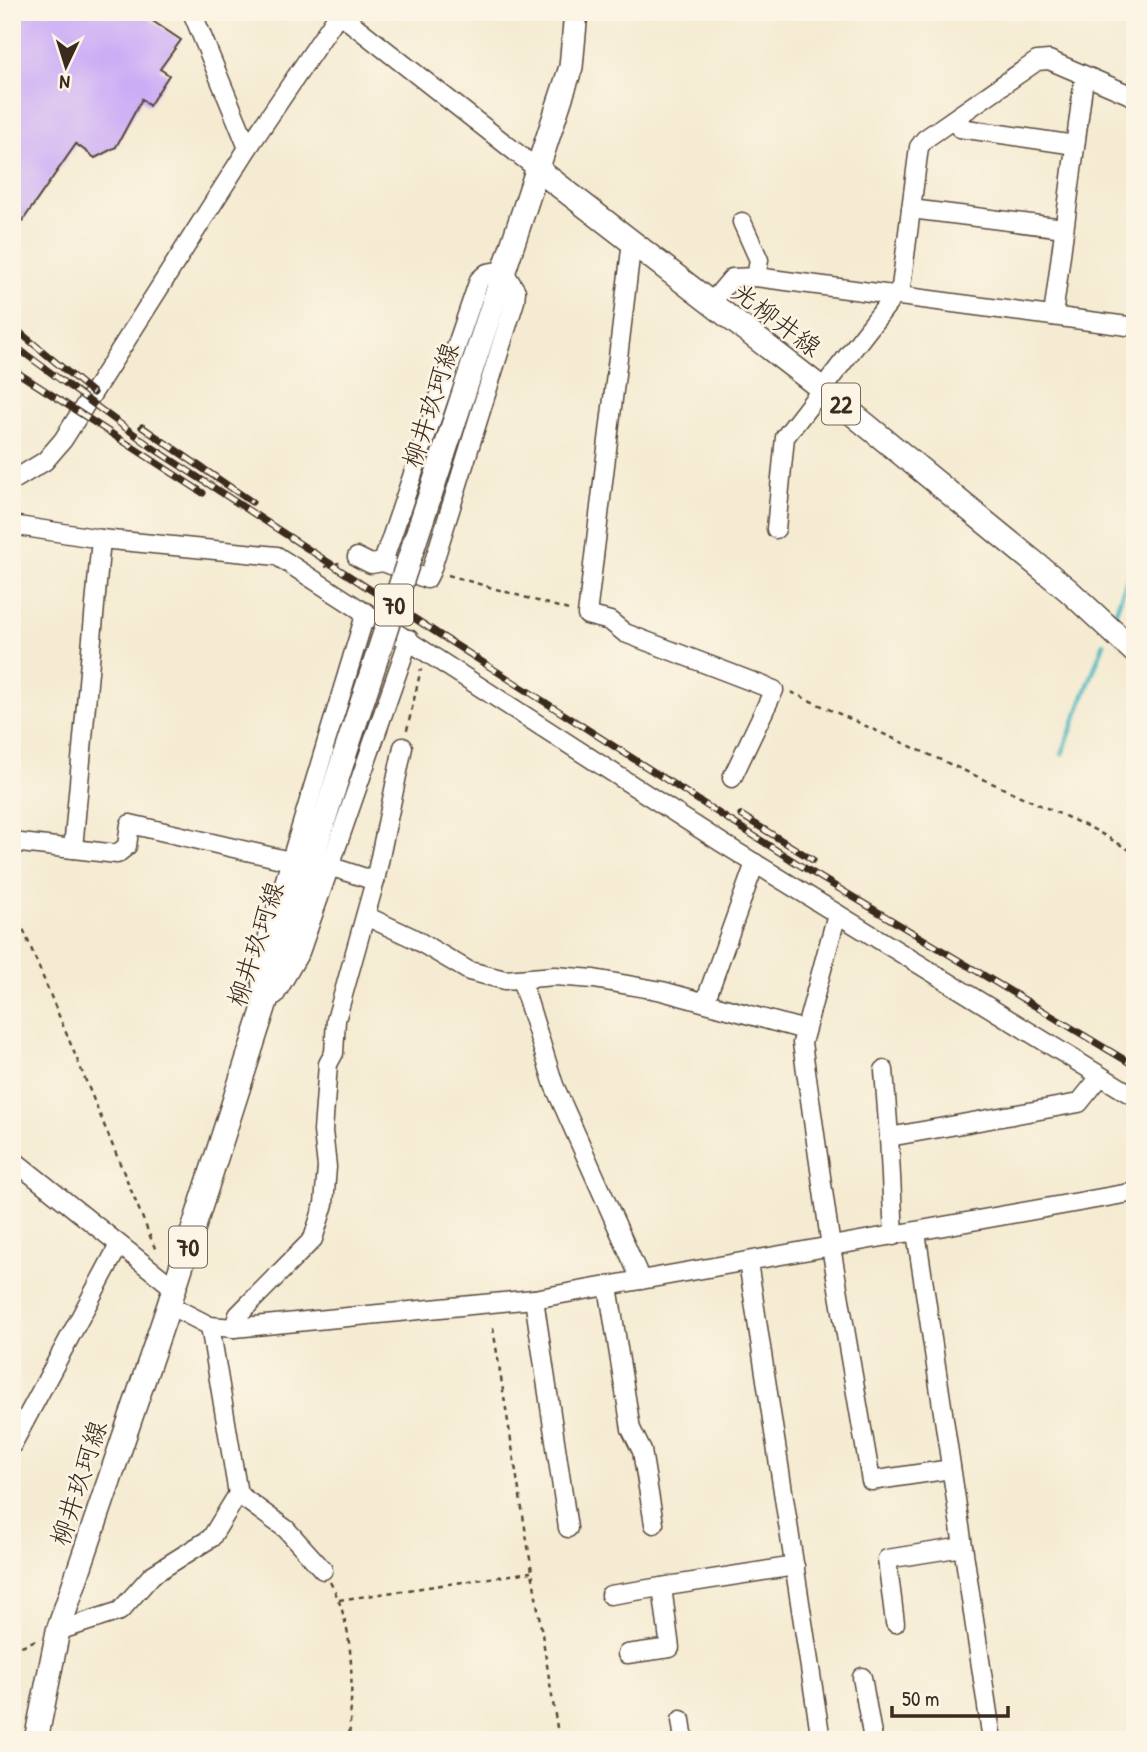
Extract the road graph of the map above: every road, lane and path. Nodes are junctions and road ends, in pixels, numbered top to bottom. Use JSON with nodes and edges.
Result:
{"nodes":[{"id":1,"x":192,"y":12,"type":"edge"},
{"id":2,"x":576,"y":12,"type":"edge"},
{"id":3,"x":338,"y":13,"type":"edge"},
{"id":4,"x":1087,"y":77,"type":"junction"},
{"id":5,"x":1135,"y":97,"type":"edge"},
{"id":6,"x":953,"y":120,"type":"junction"},
{"id":7,"x":1075,"y":145,"type":"junction"},
{"id":8,"x":248,"y":148,"type":"junction"},
{"id":9,"x":536,"y":168,"type":"junction"},
{"id":10,"x":911,"y":209,"type":"junction"},
{"id":11,"x":742,"y":222,"type":"dead end"},
{"id":12,"x":1064,"y":228,"type":"junction"},
{"id":13,"x":632,"y":241,"type":"junction"},
{"id":14,"x":503,"y":270,"type":"junction"},
{"id":15,"x":756,"y":277,"type":"junction"},
{"id":16,"x":894,"y":296,"type":"junction"},
{"id":17,"x":710,"y":304,"type":"junction"},
{"id":18,"x":1052,"y":316,"type":"junction"},
{"id":19,"x":1135,"y":327,"type":"edge"},
{"id":20,"x":821,"y":388,"type":"junction"},
{"id":21,"x":12,"y":481,"type":"edge"},
{"id":22,"x":12,"y":525,"type":"edge"},
{"id":23,"x":776,"y":529,"type":"dead end"},
{"id":24,"x":101,"y":539,"type":"junction"},
{"id":25,"x":357,"y":557,"type":"joint"},
{"id":26,"x":383,"y":562,"type":"junction"},
{"id":27,"x":431,"y":571,"type":"junction"},
{"id":28,"x":305,"y":574,"type":"junction"},
{"id":29,"x":366,"y":612,"type":"junction"},
{"id":30,"x":587,"y":615,"type":"junction"},
{"id":31,"x":409,"y":639,"type":"junction"},
{"id":32,"x":430,"y":652,"type":"junction"},
{"id":33,"x":1135,"y":652,"type":"edge"},
{"id":34,"x":774,"y":690,"type":"junction"},
{"id":35,"x":341,"y":694,"type":"junction"},
{"id":36,"x":383,"y":708,"type":"junction"},
{"id":37,"x":403,"y":747,"type":"joint"},
{"id":38,"x":732,"y":778,"type":"dead end"},
{"id":39,"x":12,"y":842,"type":"edge"},
{"id":40,"x":73,"y":849,"type":"junction"},
{"id":41,"x":1135,"y":853,"type":"edge"},
{"id":42,"x":290,"y":861,"type":"junction"},
{"id":43,"x":755,"y":863,"type":"junction"},
{"id":44,"x":329,"y":866,"type":"junction"},
{"id":45,"x":375,"y":881,"type":"junction"},
{"id":46,"x":12,"y":902,"type":"edge"},
{"id":47,"x":837,"y":914,"type":"junction"},
{"id":48,"x":366,"y":916,"type":"junction"},
{"id":49,"x":521,"y":979,"type":"junction"},
{"id":50,"x":705,"y":1002,"type":"junction"},
{"id":51,"x":262,"y":1013,"type":"junction"},
{"id":52,"x":805,"y":1030,"type":"junction"},
{"id":53,"x":884,"y":1070,"type":"dead end"},
{"id":54,"x":1100,"y":1077,"type":"junction"},
{"id":55,"x":1135,"y":1097,"type":"edge"},
{"id":56,"x":889,"y":1138,"type":"junction"},
{"id":57,"x":12,"y":1158,"type":"edge"},
{"id":58,"x":1135,"y":1192,"type":"edge"},
{"id":59,"x":916,"y":1232,"type":"junction"},
{"id":60,"x":894,"y":1236,"type":"junction"},
{"id":61,"x":119,"y":1245,"type":"junction"},
{"id":62,"x":831,"y":1247,"type":"junction"},
{"id":63,"x":157,"y":1255,"type":"dead end"},
{"id":64,"x":748,"y":1262,"type":"junction"},
{"id":65,"x":641,"y":1280,"type":"junction"},
{"id":66,"x":608,"y":1286,"type":"junction"},
{"id":67,"x":172,"y":1297,"type":"junction"},
{"id":68,"x":534,"y":1299,"type":"junction"},
{"id":69,"x":210,"y":1326,"type":"junction"},
{"id":70,"x":234,"y":1328,"type":"junction"},
{"id":71,"x":493,"y":1328,"type":"dead end"},
{"id":72,"x":12,"y":1445,"type":"edge"},
{"id":73,"x":951,"y":1469,"type":"junction"},
{"id":74,"x":238,"y":1494,"type":"junction"},
{"id":75,"x":654,"y":1524,"type":"dead end"},
{"id":76,"x":568,"y":1528,"type":"dead end"},
{"id":77,"x":963,"y":1547,"type":"junction"},
{"id":78,"x":795,"y":1566,"type":"junction"},
{"id":79,"x":323,"y":1570,"type":"joint"},
{"id":80,"x":531,"y":1572,"type":"junction"},
{"id":81,"x":662,"y":1587,"type":"junction"},
{"id":82,"x":610,"y":1595,"type":"dead end"},
{"id":83,"x":340,"y":1600,"type":"junction"},
{"id":84,"x":895,"y":1623,"type":"dead end"},
{"id":85,"x":58,"y":1631,"type":"junction"},
{"id":86,"x":628,"y":1654,"type":"dead end"},
{"id":87,"x":862,"y":1677,"type":"dead end"},
{"id":88,"x":681,"y":1720,"type":"dead end"},
{"id":89,"x":36,"y":1740,"type":"edge"},
{"id":90,"x":349,"y":1740,"type":"edge"},
{"id":91,"x":559,"y":1740,"type":"edge"},
{"id":92,"x":684,"y":1740,"type":"edge"},
{"id":93,"x":821,"y":1740,"type":"edge"},
{"id":94,"x":873,"y":1740,"type":"edge"},
{"id":95,"x":992,"y":1740,"type":"edge"}],
"edges":[{"from":1,"to":8,"type":"street"},
{"from":2,"to":9,"type":"main road"},
{"from":3,"to":8,"type":"street"},
{"from":3,"to":9,"type":"street"},
{"from":4,"to":5,"type":"street"},
{"from":4,"to":6,"type":"street"},
{"from":4,"to":7,"type":"street"},
{"from":6,"to":7,"type":"street"},
{"from":6,"to":10,"type":"street"},
{"from":7,"to":12,"type":"street"},
{"from":8,"to":21,"type":"street"},
{"from":9,"to":13,"type":"main road","name":"光柳井線","number":"22"},
{"from":9,"to":14,"type":"main road","name":"柳井玖珂線","number":"70"},
{"from":10,"to":12,"type":"street"},
{"from":10,"to":16,"type":"street"},
{"from":11,"to":15,"type":"street"},
{"from":12,"to":18,"type":"street"},
{"from":13,"to":17,"type":"main road","name":"光柳井線","number":"22"},
{"from":13,"to":30,"type":"street"},
{"from":14,"to":26,"type":"street"},
{"from":14,"to":27,"type":"street"},
{"from":14,"to":51,"type":"main road","name":"柳井玖珂線","number":"70","bridge":true},
{"from":15,"to":16,"type":"street"},
{"from":15,"to":17,"type":"street"},
{"from":16,"to":18,"type":"street"},
{"from":16,"to":20,"type":"street"},
{"from":17,"to":20,"type":"main road","name":"光柳井線","number":"22"},
{"from":18,"to":19,"type":"street"},
{"from":20,"to":23,"type":"street"},
{"from":20,"to":33,"type":"main road","name":"光柳井線","number":"22"},
{"from":22,"to":24,"type":"street"},
{"from":24,"to":28,"type":"street"},
{"from":24,"to":40,"type":"street"},
{"from":25,"to":26,"type":"street"},
{"from":25,"to":28,"type":"path"},
{"from":26,"to":27,"type":"street"},
{"from":27,"to":30,"type":"path"},
{"from":28,"to":29,"type":"street"},
{"from":29,"to":31,"type":"street"},
{"from":29,"to":35,"type":"street"},
{"from":30,"to":34,"type":"street"},
{"from":31,"to":32,"type":"street"},
{"from":31,"to":36,"type":"street"},
{"from":32,"to":37,"type":"path"},
{"from":32,"to":43,"type":"street"},
{"from":34,"to":38,"type":"street"},
{"from":34,"to":41,"type":"path"},
{"from":35,"to":36,"type":"street"},
{"from":35,"to":42,"type":"street"},
{"from":36,"to":44,"type":"street"},
{"from":37,"to":45,"type":"street"},
{"from":39,"to":40,"type":"street"},
{"from":40,"to":42,"type":"street"},
{"from":42,"to":51,"type":"street"},
{"from":43,"to":47,"type":"street"},
{"from":43,"to":50,"type":"street"},
{"from":44,"to":45,"type":"street"},
{"from":44,"to":51,"type":"street"},
{"from":45,"to":48,"type":"street"},
{"from":46,"to":63,"type":"path"},
{"from":47,"to":52,"type":"street"},
{"from":47,"to":54,"type":"street"},
{"from":48,"to":49,"type":"street"},
{"from":48,"to":70,"type":"street"},
{"from":49,"to":50,"type":"street"},
{"from":49,"to":65,"type":"street"},
{"from":50,"to":52,"type":"street"},
{"from":51,"to":67,"type":"main road","name":"柳井玖珂線","number":"70"},
{"from":52,"to":62,"type":"street"},
{"from":53,"to":56,"type":"street"},
{"from":54,"to":55,"type":"street"},
{"from":54,"to":56,"type":"street"},
{"from":56,"to":60,"type":"street"},
{"from":57,"to":61,"type":"street"},
{"from":58,"to":59,"type":"street"},
{"from":59,"to":60,"type":"street"},
{"from":59,"to":73,"type":"street"},
{"from":60,"to":62,"type":"street"},
{"from":61,"to":67,"type":"street"},
{"from":61,"to":72,"type":"street"},
{"from":62,"to":64,"type":"street"},
{"from":62,"to":73,"type":"street"},
{"from":64,"to":65,"type":"street"},
{"from":64,"to":78,"type":"street"},
{"from":65,"to":66,"type":"street"},
{"from":66,"to":68,"type":"street"},
{"from":66,"to":75,"type":"street"},
{"from":67,"to":69,"type":"street"},
{"from":67,"to":85,"type":"main road","name":"柳井玖珂線","number":"70"},
{"from":68,"to":70,"type":"street"},
{"from":68,"to":76,"type":"street"},
{"from":69,"to":70,"type":"street"},
{"from":69,"to":74,"type":"street"},
{"from":71,"to":80,"type":"path"},
{"from":73,"to":77,"type":"street"},
{"from":74,"to":79,"type":"street"},
{"from":74,"to":85,"type":"street"},
{"from":77,"to":84,"type":"street"},
{"from":77,"to":95,"type":"street"},
{"from":78,"to":81,"type":"street"},
{"from":78,"to":93,"type":"street"},
{"from":79,"to":83,"type":"path"},
{"from":80,"to":83,"type":"path"},
{"from":80,"to":91,"type":"path"},
{"from":81,"to":82,"type":"street"},
{"from":81,"to":86,"type":"street"},
{"from":83,"to":90,"type":"path"},
{"from":85,"to":89,"type":"main road","name":"柳井玖珂線","number":"70"},
{"from":87,"to":94,"type":"street"},
{"from":88,"to":92,"type":"street"}]}
